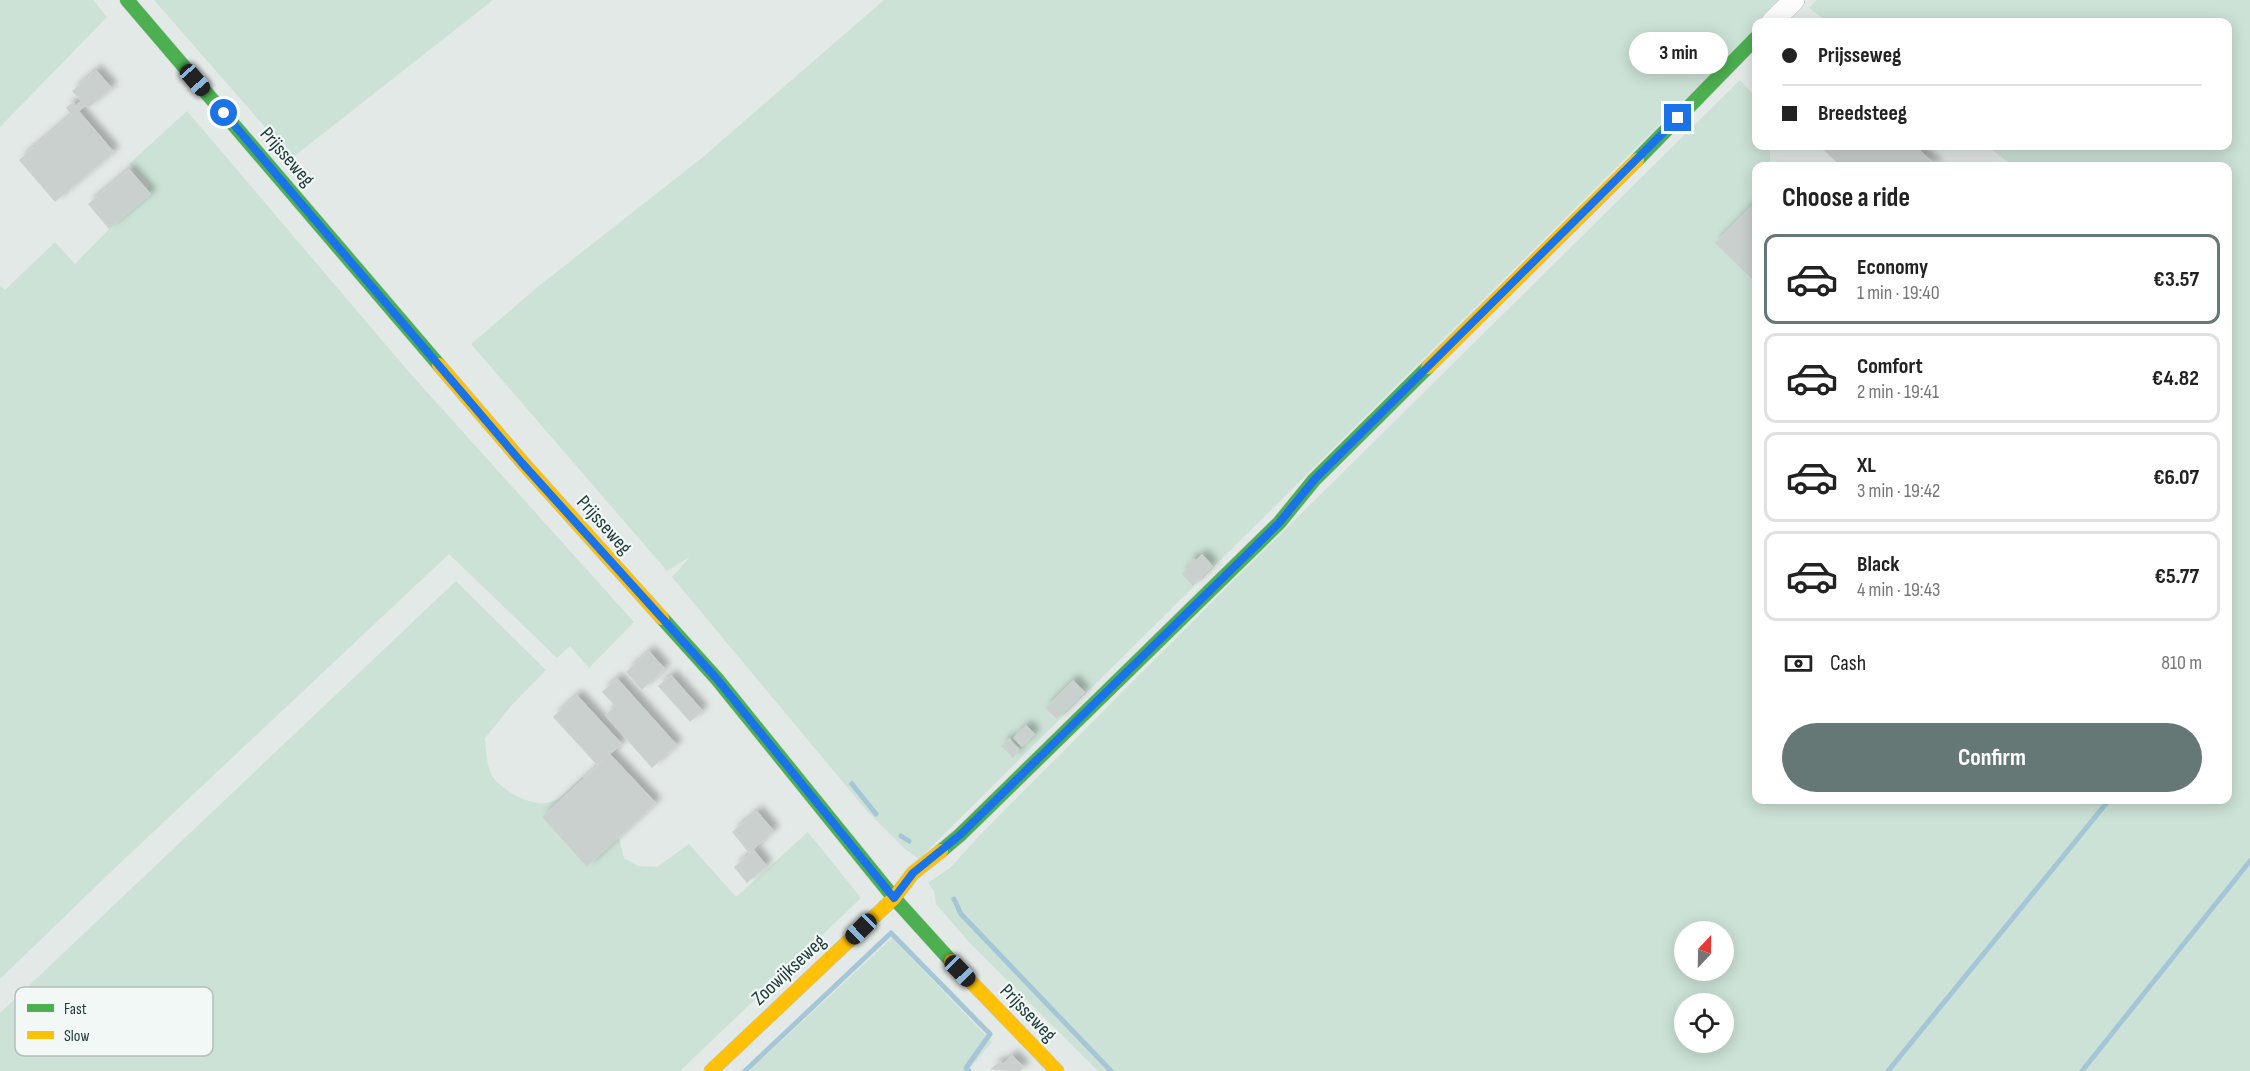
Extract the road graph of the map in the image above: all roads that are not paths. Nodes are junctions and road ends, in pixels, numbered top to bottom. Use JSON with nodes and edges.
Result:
{"nodes":[{"id":1,"x":127,"y":0,"type":"edge"},
{"id":2,"x":1794,"y":0,"type":"edge"},
{"id":3,"x":1776,"y":18,"type":"edge"},
{"id":4,"x":1752,"y":42,"type":"edge"},
{"id":5,"x":894,"y":898,"type":"junction"},
{"id":6,"x":711,"y":1071,"type":"edge"},
{"id":7,"x":1057,"y":1071,"type":"edge"}],
"edges":[{"from":1,"to":5,"type":"street","name":"Prijsseweg"},
{"from":2,"to":3,"type":"street"},
{"from":4,"to":5,"type":"street","name":"Zoowijkseweg"},
{"from":5,"to":6,"type":"street","name":"Zoowijkseweg"},
{"from":5,"to":7,"type":"street","name":"Prijsseweg"}]}
